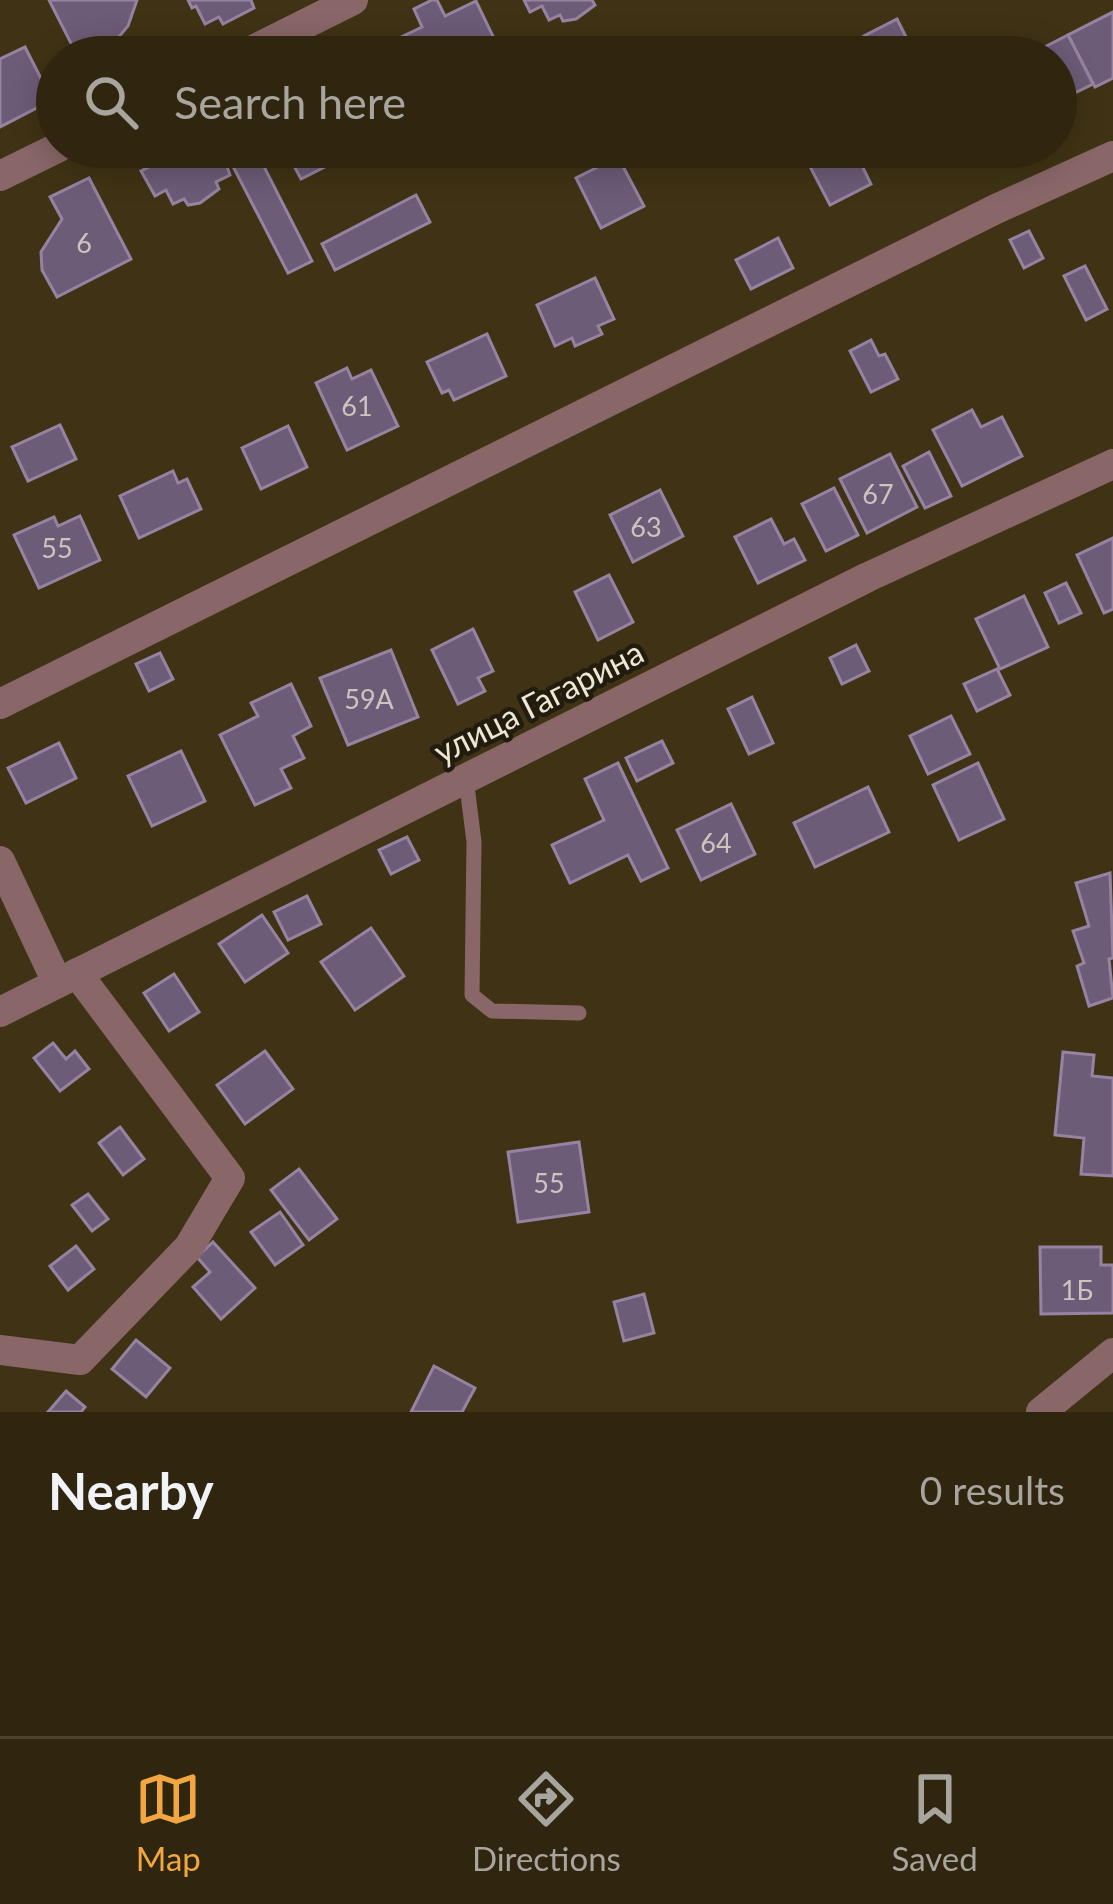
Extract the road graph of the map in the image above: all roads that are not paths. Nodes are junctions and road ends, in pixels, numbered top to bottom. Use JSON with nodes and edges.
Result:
{"nodes":[{"id":1,"x":352,"y":0,"type":"edge"},
{"id":2,"x":280,"y":36,"type":"edge"},
{"id":3,"x":1113,"y":155,"type":"edge"},
{"id":4,"x":36,"y":158,"type":"edge"},
{"id":5,"x":0,"y":176,"type":"edge"},
{"id":6,"x":1113,"y":464,"type":"edge"},
{"id":7,"x":0,"y":704,"type":"edge"},
{"id":8,"x":466,"y":778,"type":"junction"},
{"id":9,"x":0,"y":861,"type":"edge"},
{"id":10,"x":67,"y":977,"type":"junction"},
{"id":11,"x":0,"y":1012,"type":"edge"},
{"id":12,"x":579,"y":1012,"type":"dead end"},
{"id":13,"x":0,"y":1350,"type":"edge"},
{"id":14,"x":1113,"y":1353,"type":"edge"},
{"id":15,"x":1041,"y":1412,"type":"edge"}],
"edges":[{"from":1,"to":2,"type":"street"},
{"from":3,"to":7,"type":"street"},
{"from":4,"to":5,"type":"street"},
{"from":6,"to":8,"type":"street","name":"улица Гагарина"},
{"from":8,"to":10,"type":"street","name":"улица Гагарина"},
{"from":8,"to":12,"type":"lane"},
{"from":9,"to":10,"type":"street"},
{"from":10,"to":11,"type":"street","name":"улица Гагарина"},
{"from":10,"to":13,"type":"street"},
{"from":14,"to":15,"type":"street"}]}
